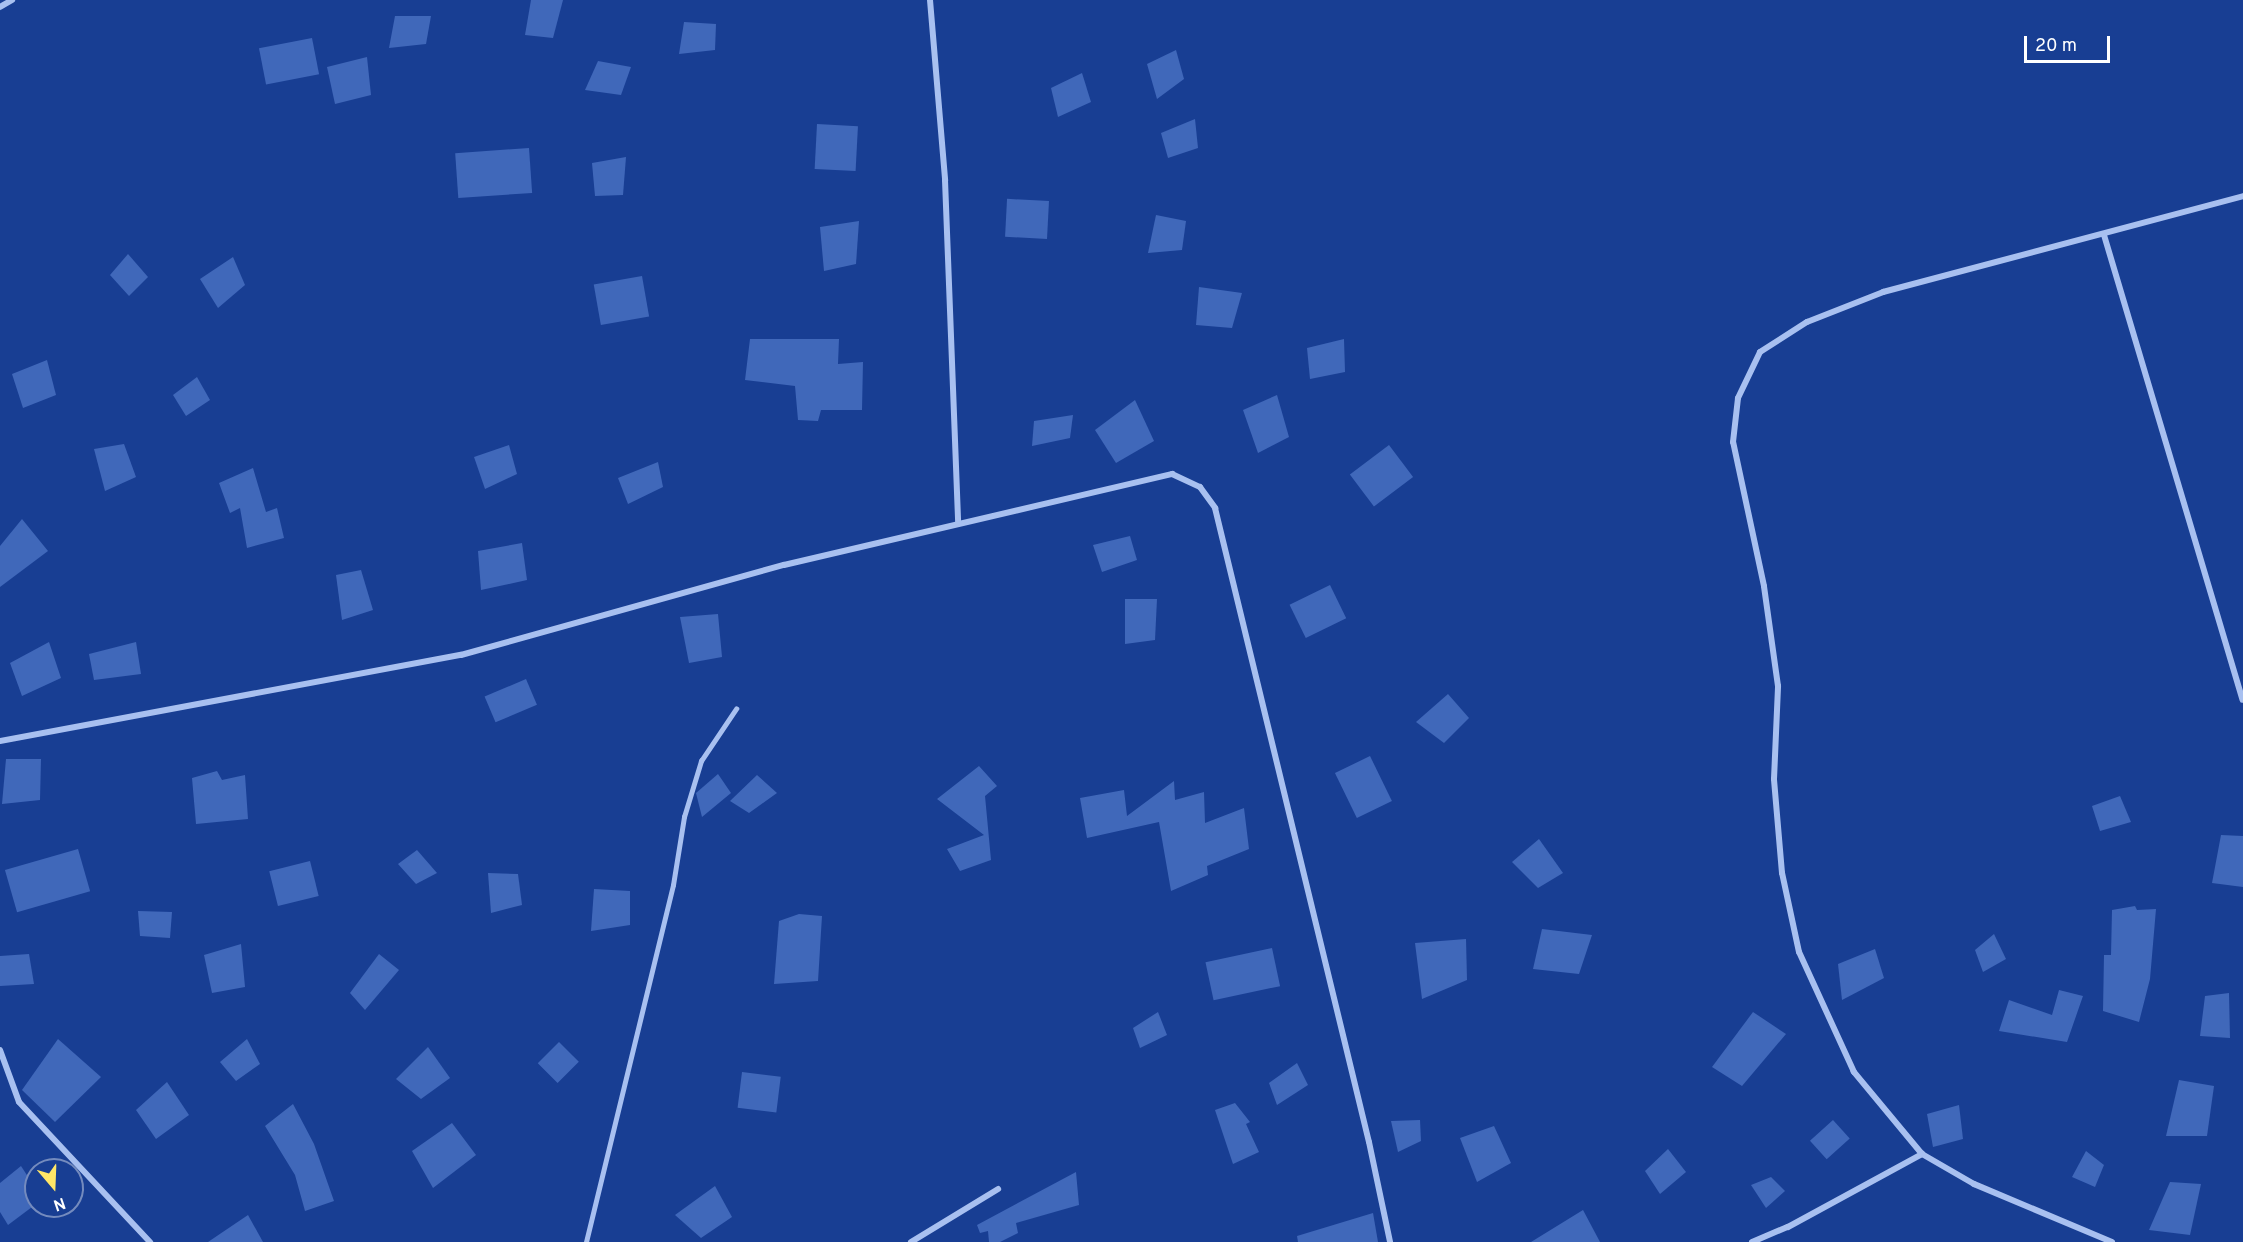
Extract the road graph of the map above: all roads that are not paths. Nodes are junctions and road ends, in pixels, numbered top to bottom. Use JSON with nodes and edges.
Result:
{"nodes":[{"id":1,"x":12,"y":0,"type":"edge"},
{"id":2,"x":930,"y":0,"type":"edge"},
{"id":3,"x":0,"y":7,"type":"edge"},
{"id":4,"x":2243,"y":196,"type":"edge"},
{"id":5,"x":2104,"y":235,"type":"junction"},
{"id":6,"x":958,"y":524,"type":"junction"},
{"id":7,"x":2243,"y":700,"type":"edge"},
{"id":8,"x":736,"y":710,"type":"dead end"},
{"id":9,"x":0,"y":741,"type":"edge"},
{"id":10,"x":0,"y":1050,"type":"edge"},
{"id":11,"x":1922,"y":1154,"type":"junction"},
{"id":12,"x":998,"y":1189,"type":"dead end"},
{"id":13,"x":150,"y":1242,"type":"edge"},
{"id":14,"x":586,"y":1242,"type":"edge"},
{"id":15,"x":911,"y":1242,"type":"edge"},
{"id":16,"x":1390,"y":1242,"type":"edge"},
{"id":17,"x":1752,"y":1242,"type":"edge"},
{"id":18,"x":2112,"y":1242,"type":"edge"}],
"edges":[{"from":1,"to":3,"type":"street"},
{"from":2,"to":6,"type":"street"},
{"from":4,"to":5,"type":"street"},
{"from":5,"to":7,"type":"street"},
{"from":5,"to":11,"type":"street"},
{"from":6,"to":9,"type":"street"},
{"from":6,"to":16,"type":"street"},
{"from":8,"to":14,"type":"lane"},
{"from":10,"to":13,"type":"street"},
{"from":11,"to":17,"type":"street"},
{"from":11,"to":18,"type":"street"},
{"from":12,"to":15,"type":"street"}]}
